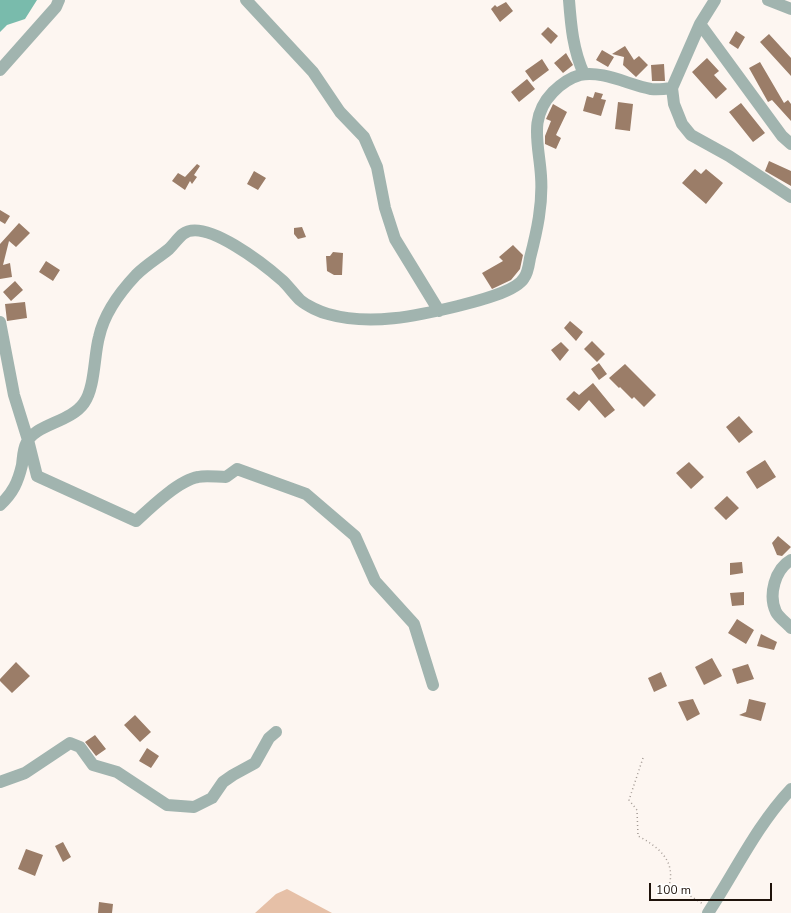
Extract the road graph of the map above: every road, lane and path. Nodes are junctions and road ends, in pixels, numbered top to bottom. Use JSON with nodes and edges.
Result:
{"nodes":[{"id":1,"x":60,"y":0,"type":"edge"},
{"id":2,"x":246,"y":0,"type":"edge"},
{"id":3,"x":569,"y":0,"type":"edge"},
{"id":4,"x":716,"y":0,"type":"edge"},
{"id":5,"x":768,"y":0,"type":"edge"},
{"id":6,"x":791,"y":9,"type":"edge"},
{"id":7,"x":700,"y":24,"type":"junction"},
{"id":8,"x":0,"y":70,"type":"edge"},
{"id":9,"x":584,"y":74,"type":"junction"},
{"id":10,"x":672,"y":88,"type":"junction"},
{"id":11,"x":791,"y":144,"type":"edge"},
{"id":12,"x":791,"y":197,"type":"edge"},
{"id":13,"x":439,"y":311,"type":"junction"},
{"id":14,"x":0,"y":322,"type":"edge"},
{"id":15,"x":28,"y":440,"type":"junction"},
{"id":16,"x":0,"y":505,"type":"edge"},
{"id":17,"x":791,"y":560,"type":"edge"},
{"id":18,"x":791,"y":628,"type":"edge"},
{"id":19,"x":433,"y":685,"type":"dead end"},
{"id":20,"x":276,"y":732,"type":"dead end"},
{"id":21,"x":643,"y":758,"type":"dead end"},
{"id":22,"x":0,"y":782,"type":"edge"},
{"id":23,"x":791,"y":789,"type":"edge"},
{"id":24,"x":710,"y":911,"type":"edge"}],
"edges":[{"from":1,"to":8,"type":"street"},
{"from":2,"to":13,"type":"street"},
{"from":3,"to":9,"type":"street"},
{"from":4,"to":7,"type":"street"},
{"from":5,"to":6,"type":"street"},
{"from":7,"to":10,"type":"street"},
{"from":7,"to":11,"type":"street"},
{"from":9,"to":10,"type":"street"},
{"from":9,"to":13,"type":"street"},
{"from":10,"to":12,"type":"street"},
{"from":13,"to":15,"type":"street"},
{"from":14,"to":15,"type":"street"},
{"from":15,"to":16,"type":"street"},
{"from":15,"to":19,"type":"street"},
{"from":17,"to":18,"type":"street"},
{"from":20,"to":22,"type":"street"},
{"from":21,"to":24,"type":"path"},
{"from":23,"to":24,"type":"street"}]}
